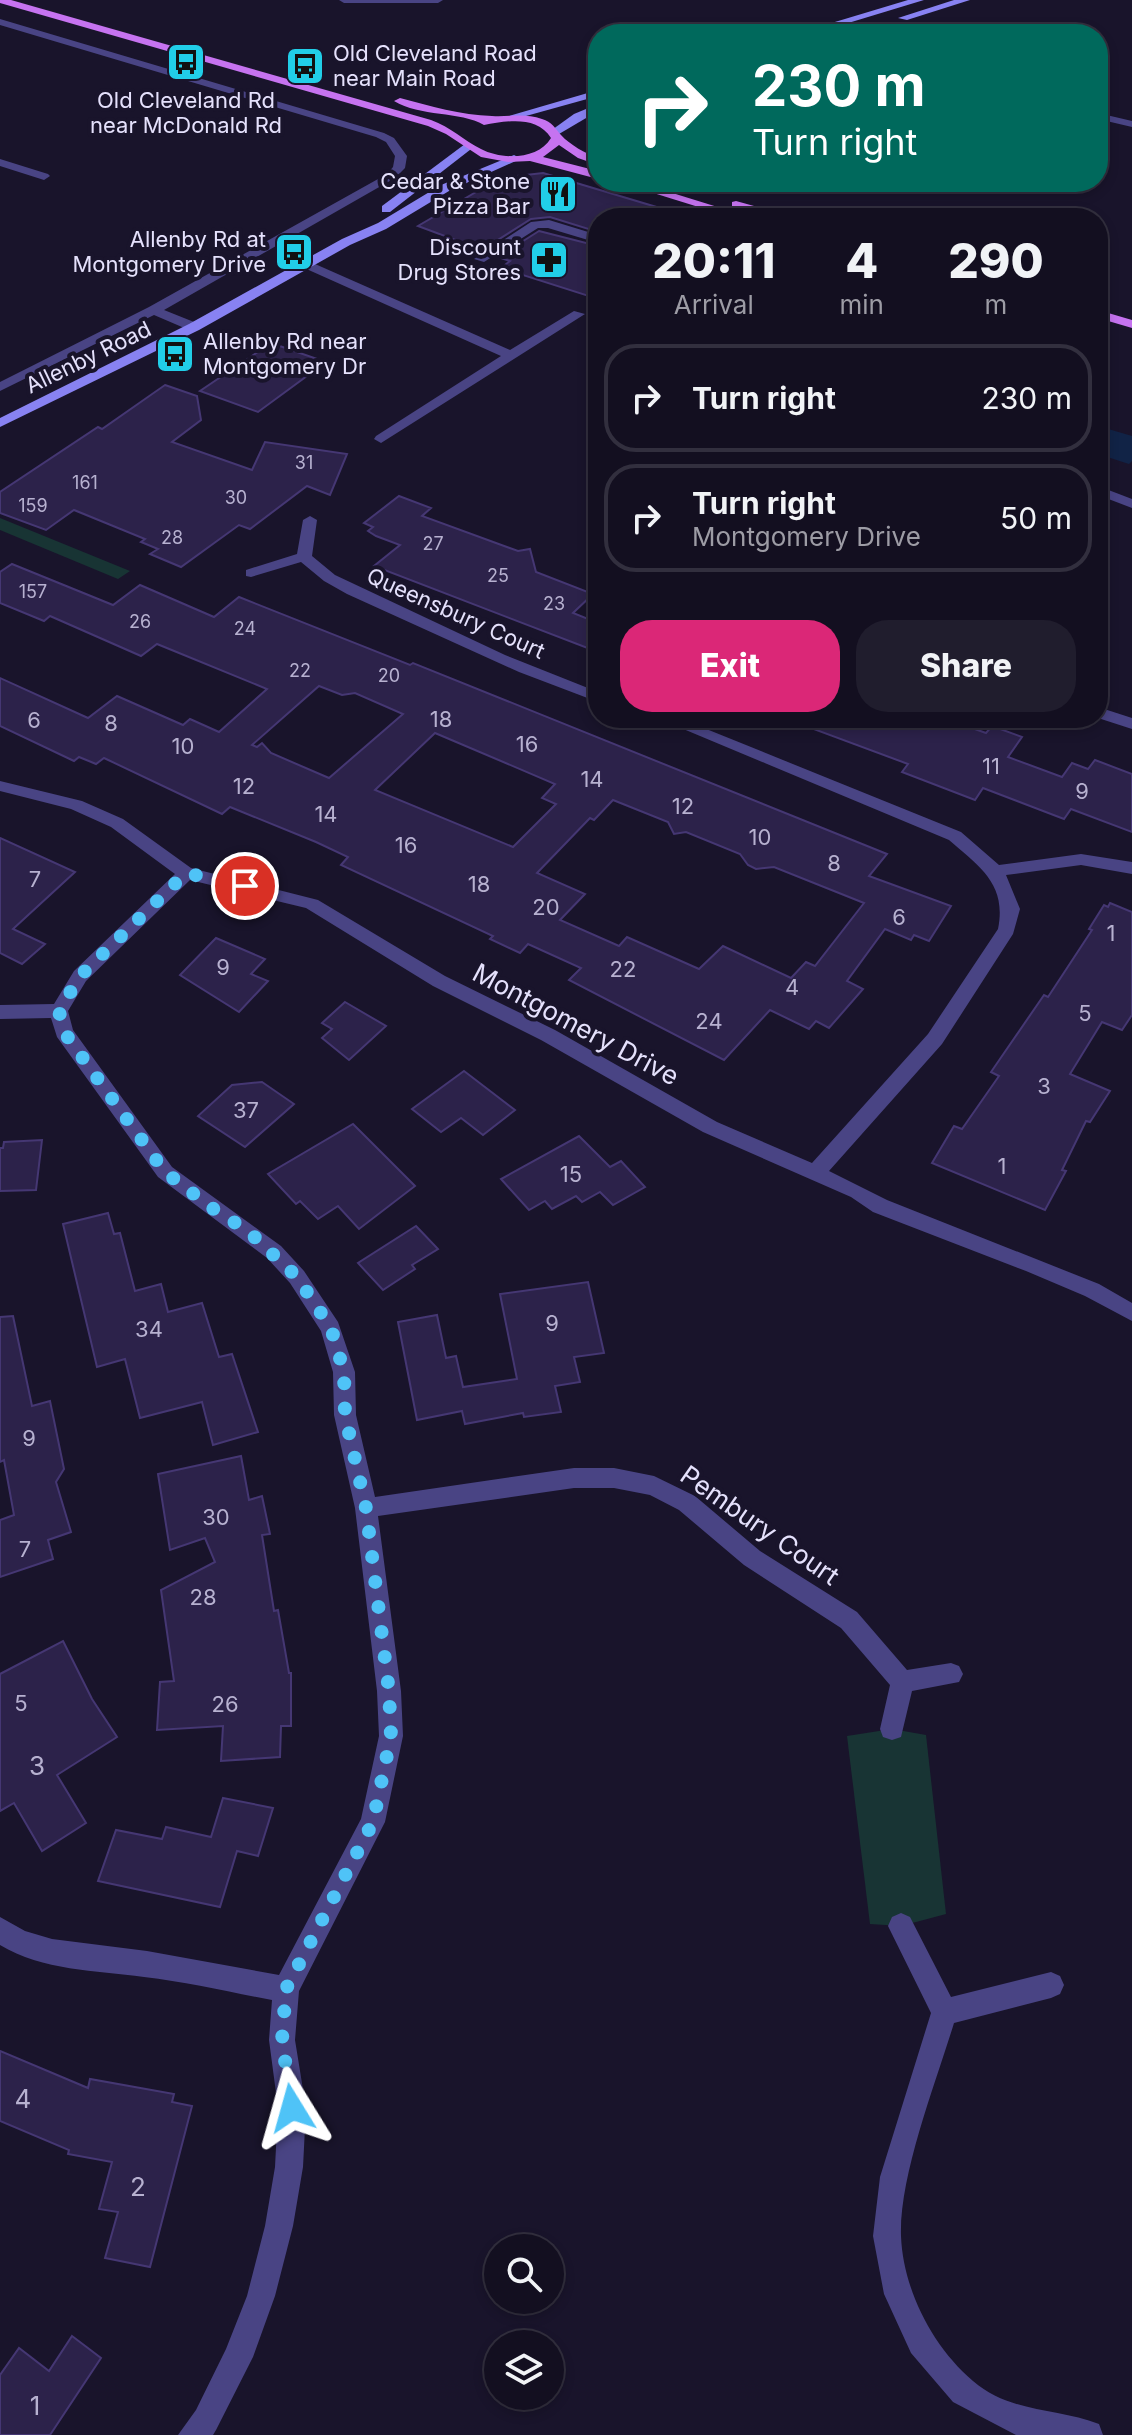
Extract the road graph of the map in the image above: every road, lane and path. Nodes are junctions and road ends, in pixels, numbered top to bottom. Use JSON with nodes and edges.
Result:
{"nodes":[{"id":1,"x":0,"y":0,"type":"edge"},
{"id":2,"x":344,"y":0,"type":"edge"},
{"id":3,"x":438,"y":0,"type":"edge"},
{"id":4,"x":919,"y":0,"type":"edge"},
{"id":5,"x":965,"y":0,"type":"edge"},
{"id":6,"x":893,"y":21,"type":"dead end"},
{"id":7,"x":0,"y":22,"type":"edge"},
{"id":8,"x":836,"y":24,"type":"edge"},
{"id":9,"x":201,"y":44,"type":"dead end"},
{"id":10,"x":588,"y":96,"type":"edge"},
{"id":11,"x":588,"y":112,"type":"edge"},
{"id":12,"x":508,"y":118,"type":"junction"},
{"id":13,"x":1108,"y":118,"type":"edge"},
{"id":14,"x":494,"y":120,"type":"junction"},
{"id":15,"x":1132,"y":124,"type":"edge"},
{"id":16,"x":556,"y":135,"type":"junction"},
{"id":17,"x":468,"y":144,"type":"junction"},
{"id":18,"x":530,"y":157,"type":"junction"},
{"id":19,"x":514,"y":158,"type":"junction"},
{"id":20,"x":588,"y":158,"type":"edge"},
{"id":21,"x":0,"y":162,"type":"edge"},
{"id":22,"x":588,"y":172,"type":"edge"},
{"id":23,"x":44,"y":176,"type":"dead end"},
{"id":24,"x":658,"y":192,"type":"edge"},
{"id":25,"x":693,"y":192,"type":"edge"},
{"id":26,"x":713,"y":208,"type":"edge"},
{"id":27,"x":748,"y":208,"type":"edge"},
{"id":28,"x":588,"y":236,"type":"edge"},
{"id":29,"x":346,"y":242,"type":"junction"},
{"id":30,"x":480,"y":259,"type":"dead end"},
{"id":31,"x":306,"y":264,"type":"junction"},
{"id":32,"x":154,"y":310,"type":"junction"},
{"id":33,"x":579,"y":314,"type":"dead end"},
{"id":34,"x":1108,"y":317,"type":"edge"},
{"id":35,"x":1132,"y":324,"type":"edge"},
{"id":36,"x":194,"y":327,"type":"junction"},
{"id":37,"x":511,"y":355,"type":"junction"},
{"id":38,"x":0,"y":387,"type":"edge"},
{"id":39,"x":0,"y":423,"type":"edge"},
{"id":40,"x":381,"y":439,"type":"dead end"},
{"id":41,"x":1108,"y":494,"type":"edge"},
{"id":42,"x":1132,"y":504,"type":"edge"},
{"id":43,"x":310,"y":520,"type":"dead end"},
{"id":44,"x":304,"y":557,"type":"junction"},
{"id":45,"x":251,"y":573,"type":"dead end"},
{"id":46,"x":588,"y":693,"type":"edge"},
{"id":47,"x":1108,"y":716,"type":"edge"},
{"id":48,"x":1132,"y":724,"type":"edge"},
{"id":49,"x":690,"y":728,"type":"edge"},
{"id":50,"x":0,"y":786,"type":"edge"},
{"id":51,"x":1132,"y":868,"type":"edge"},
{"id":52,"x":996,"y":871,"type":"junction"},
{"id":53,"x":186,"y":873,"type":"junction"},
{"id":54,"x":59,"y":1011,"type":"junction"},
{"id":55,"x":0,"y":1012,"type":"edge"},
{"id":56,"x":815,"y":1173,"type":"junction"},
{"id":57,"x":1132,"y":1313,"type":"edge"},
{"id":58,"x":366,"y":1508,"type":"junction"},
{"id":59,"x":951,"y":1674,"type":"dead end"},
{"id":60,"x":902,"y":1682,"type":"junction"},
{"id":61,"x":892,"y":1729,"type":"dead end"},
{"id":62,"x":901,"y":1926,"type":"dead end"},
{"id":63,"x":0,"y":1930,"type":"edge"},
{"id":64,"x":1051,"y":1985,"type":"dead end"},
{"id":65,"x":286,"y":1989,"type":"junction"},
{"id":66,"x":944,"y":2012,"type":"junction"},
{"id":67,"x":193,"y":2435,"type":"edge"},
{"id":68,"x":1088,"y":2435,"type":"edge"}],
"edges":[{"from":1,"to":17,"type":"main road"},
{"from":2,"to":3,"type":"street"},
{"from":4,"to":8,"type":"main road"},
{"from":5,"to":6,"type":"main road"},
{"from":7,"to":32,"type":"street","name":"Allenby Road"},
{"from":9,"to":14,"type":"main road"},
{"from":10,"to":12,"type":"main road"},
{"from":11,"to":16,"type":"main road"},
{"from":12,"to":14,"type":"main road"},
{"from":12,"to":16,"type":"main road"},
{"from":13,"to":15,"type":"street"},
{"from":14,"to":17,"type":"main road"},
{"from":16,"to":18,"type":"main road"},
{"from":16,"to":20,"type":"main road"},
{"from":17,"to":19,"type":"main road"},
{"from":17,"to":29,"type":"main road","name":"Allenby Road"},
{"from":18,"to":19,"type":"main road"},
{"from":18,"to":22,"type":"main road"},
{"from":19,"to":29,"type":"main road","name":"Allenby Road"},
{"from":21,"to":23,"type":"street"},
{"from":24,"to":26,"type":"main road"},
{"from":25,"to":27,"type":"main road"},
{"from":28,"to":30,"type":"street"},
{"from":29,"to":31,"type":"main road","name":"Allenby Road"},
{"from":31,"to":36,"type":"main road","name":"Allenby Road"},
{"from":31,"to":37,"type":"street"},
{"from":32,"to":36,"type":"street","name":"Allenby Road"},
{"from":32,"to":38,"type":"street","name":"Allenby Road"},
{"from":33,"to":37,"type":"street"},
{"from":34,"to":35,"type":"main road"},
{"from":36,"to":39,"type":"main road","name":"Allenby Road"},
{"from":37,"to":40,"type":"street"},
{"from":41,"to":42,"type":"street"},
{"from":43,"to":44,"type":"street"},
{"from":44,"to":45,"type":"street"},
{"from":44,"to":46,"type":"street","name":"Queensbury Court"},
{"from":47,"to":48,"type":"street"},
{"from":49,"to":52,"type":"street"},
{"from":50,"to":53,"type":"street","name":"Montgomery Drive"},
{"from":51,"to":52,"type":"street"},
{"from":52,"to":56,"type":"street"},
{"from":53,"to":54,"type":"street"},
{"from":53,"to":56,"type":"street","name":"Montgomery Drive"},
{"from":54,"to":55,"type":"street"},
{"from":54,"to":58,"type":"street"},
{"from":56,"to":57,"type":"street","name":"Montgomery Drive"},
{"from":58,"to":60,"type":"street","name":"Pembury Court"},
{"from":58,"to":65,"type":"street"},
{"from":59,"to":60,"type":"street"},
{"from":60,"to":61,"type":"street"},
{"from":62,"to":66,"type":"street"},
{"from":63,"to":65,"type":"street"},
{"from":64,"to":66,"type":"street"},
{"from":65,"to":67,"type":"street"},
{"from":66,"to":68,"type":"street"}]}
